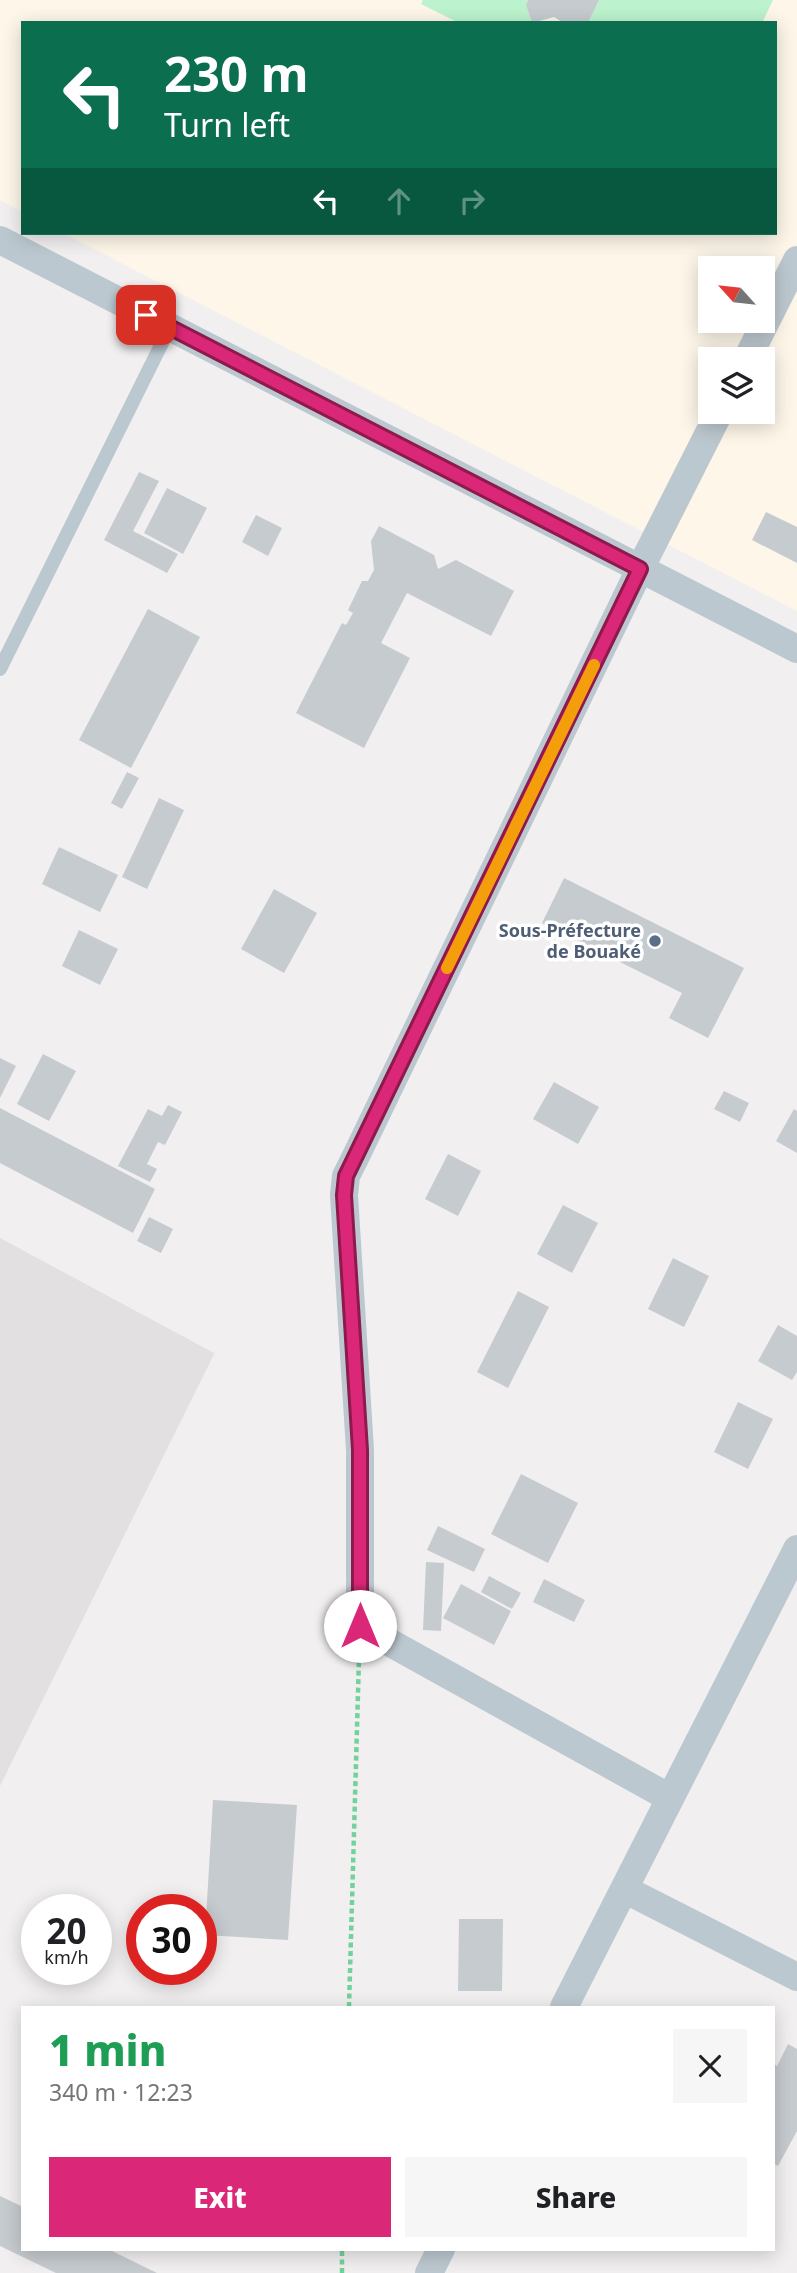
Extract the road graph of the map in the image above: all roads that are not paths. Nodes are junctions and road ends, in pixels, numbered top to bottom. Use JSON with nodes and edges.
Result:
{"nodes":[{"id":1,"x":0,"y":240,"type":"edge"},
{"id":2,"x":797,"y":260,"type":"edge"},
{"id":3,"x":170,"y":327,"type":"junction"},
{"id":4,"x":753,"y":347,"type":"edge"},
{"id":5,"x":713,"y":424,"type":"edge"},
{"id":6,"x":640,"y":569,"type":"junction"},
{"id":7,"x":797,"y":649,"type":"edge"},
{"id":8,"x":0,"y":668,"type":"edge"},
{"id":9,"x":797,"y":1549,"type":"edge"},
{"id":10,"x":670,"y":1798,"type":"junction"},
{"id":11,"x":624,"y":1889,"type":"junction"},
{"id":12,"x":797,"y":1978,"type":"edge"},
{"id":13,"x":565,"y":2006,"type":"edge"},
{"id":14,"x":440,"y":2251,"type":"edge"},
{"id":15,"x":429,"y":2273,"type":"edge"}],
"edges":[{"from":1,"to":3,"type":"street"},
{"from":2,"to":4,"type":"street"},
{"from":3,"to":6,"type":"street"},
{"from":3,"to":8,"type":"lane"},
{"from":5,"to":6,"type":"street"},
{"from":6,"to":7,"type":"street"},
{"from":6,"to":10,"type":"street"},
{"from":9,"to":10,"type":"street"},
{"from":10,"to":11,"type":"street"},
{"from":11,"to":12,"type":"street"},
{"from":11,"to":13,"type":"street"},
{"from":14,"to":15,"type":"street"}]}
